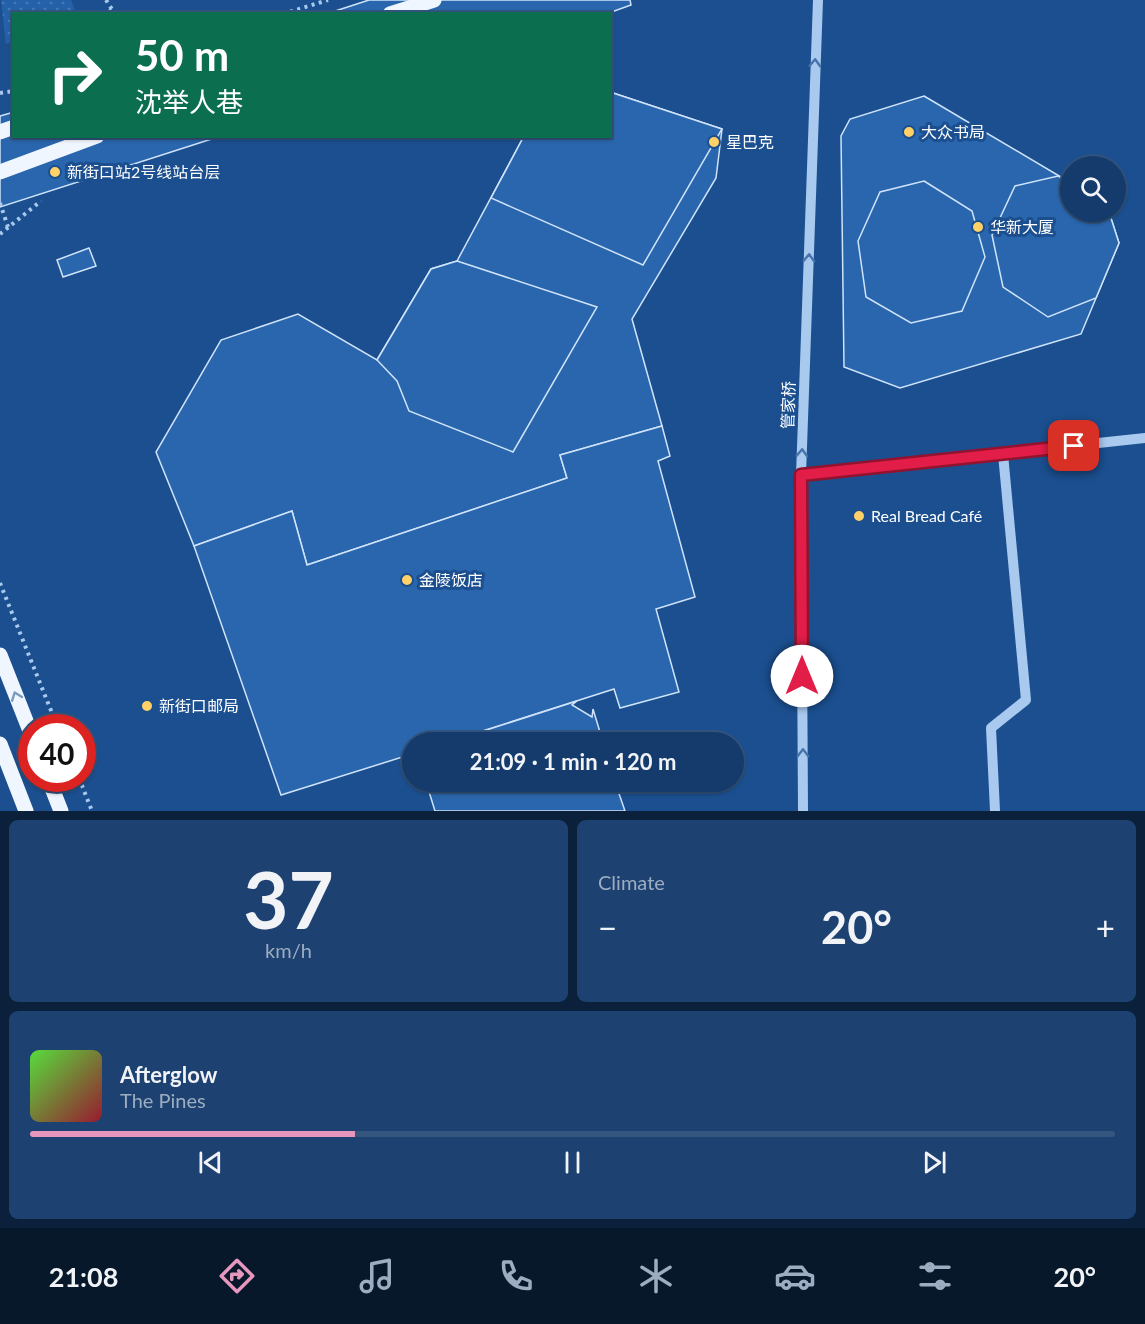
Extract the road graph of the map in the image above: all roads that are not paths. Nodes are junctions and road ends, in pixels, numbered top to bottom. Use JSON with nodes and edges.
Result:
{"nodes":[{"id":1,"x":434,"y":0,"type":"edge"},
{"id":2,"x":818,"y":0,"type":"edge"},
{"id":3,"x":396,"y":12,"type":"edge"},
{"id":4,"x":92,"y":138,"type":"edge"},
{"id":5,"x":40,"y":157,"type":"junction"},
{"id":6,"x":0,"y":172,"type":"edge"},
{"id":7,"x":0,"y":183,"type":"edge"},
{"id":8,"x":1145,"y":438,"type":"edge"},
{"id":9,"x":1003,"y":454,"type":"junction"},
{"id":10,"x":801,"y":475,"type":"junction"},
{"id":11,"x":0,"y":655,"type":"edge"},
{"id":12,"x":23,"y":714,"type":"edge"},
{"id":13,"x":0,"y":744,"type":"edge"},
{"id":14,"x":54,"y":792,"type":"edge"},
{"id":15,"x":27,"y":811,"type":"edge"},
{"id":16,"x":61,"y":811,"type":"edge"},
{"id":17,"x":803,"y":811,"type":"edge"},
{"id":18,"x":995,"y":811,"type":"edge"}],
"edges":[{"from":1,"to":3,"type":"main road"},
{"from":10,"to":2,"type":"street","name":"管家桥","one_way":true},
{"from":4,"to":5,"type":"main road"},
{"from":5,"to":6,"type":"main road"},
{"from":5,"to":7,"type":"main road"},
{"from":8,"to":9,"type":"street"},
{"from":9,"to":10,"type":"street"},
{"from":9,"to":18,"type":"street"},
{"from":17,"to":10,"type":"street","name":"管家桥","one_way":true},
{"from":12,"to":11,"type":"main road","one_way":true},
{"from":13,"to":15,"type":"main road"},
{"from":14,"to":16,"type":"main road"}]}
